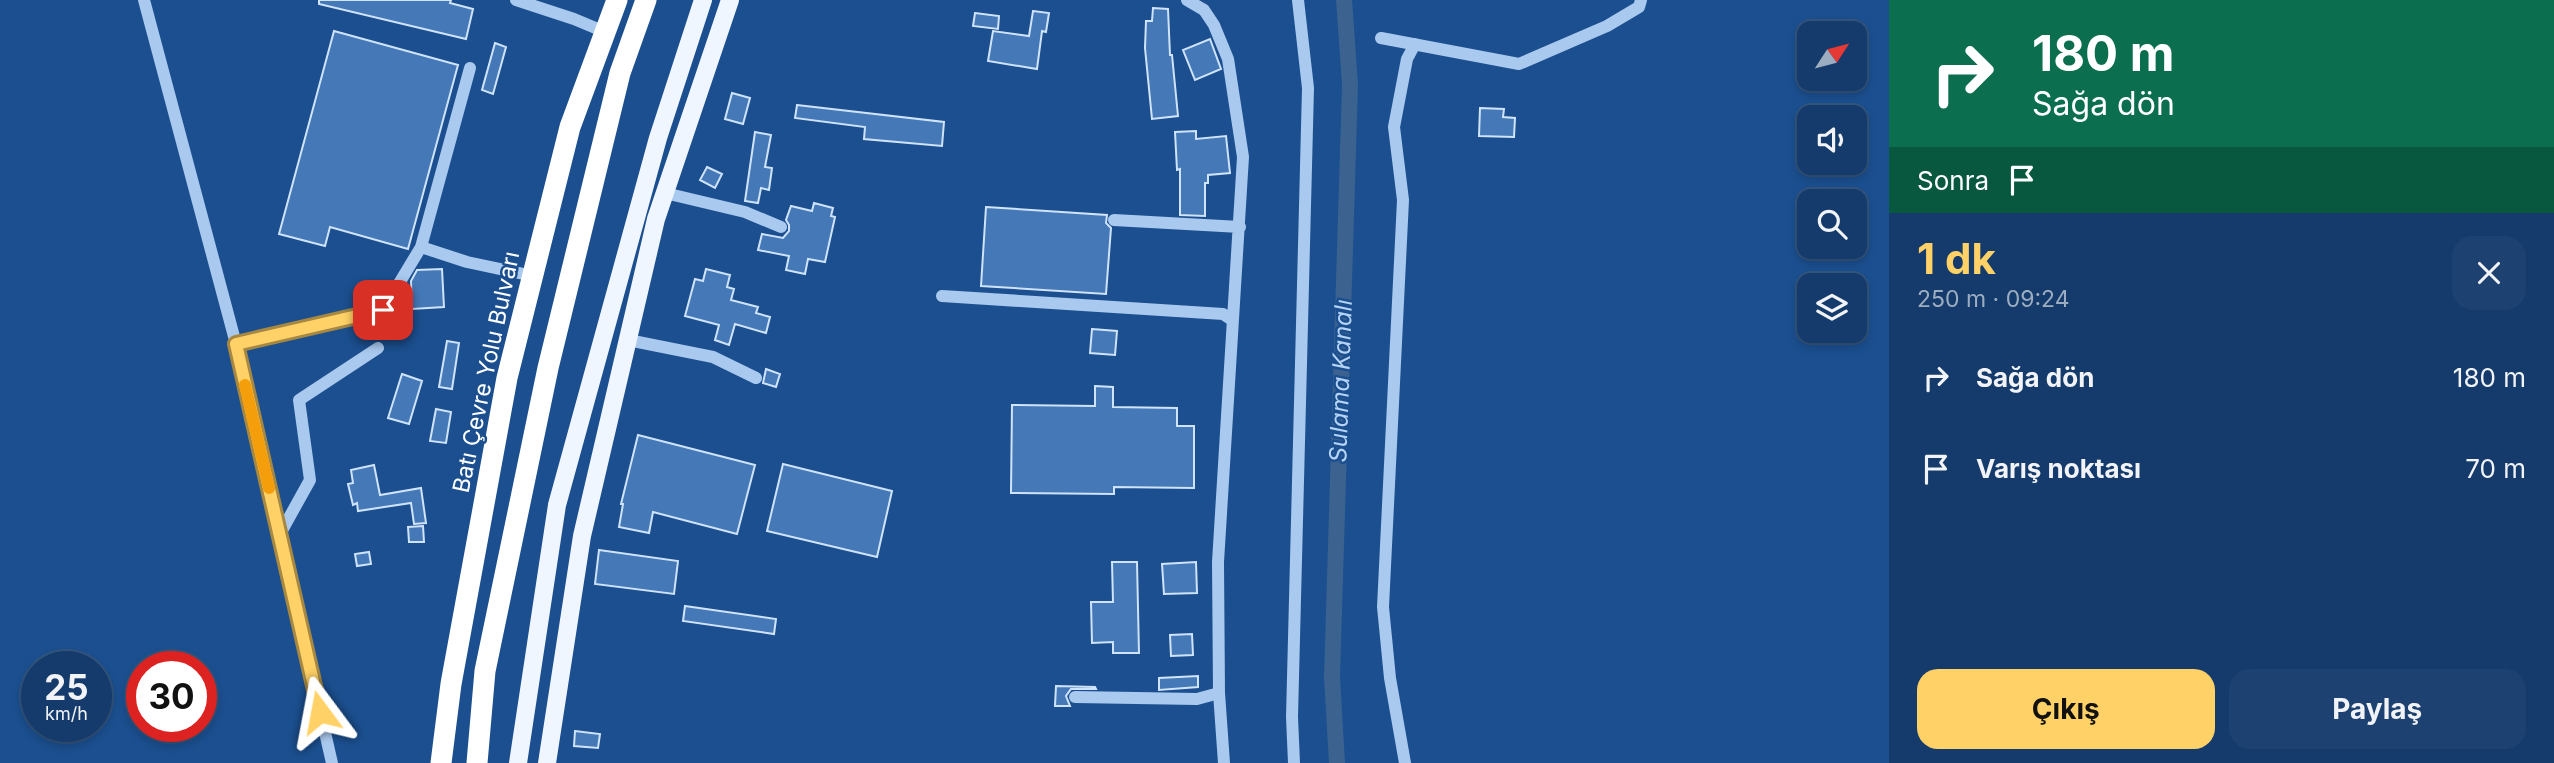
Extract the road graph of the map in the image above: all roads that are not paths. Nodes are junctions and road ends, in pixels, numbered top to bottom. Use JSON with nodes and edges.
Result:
{"nodes":[{"id":1,"x":144,"y":0,"type":"edge"},
{"id":2,"x":516,"y":0,"type":"edge"},
{"id":3,"x":617,"y":0,"type":"edge"},
{"id":4,"x":646,"y":0,"type":"edge"},
{"id":5,"x":703,"y":0,"type":"edge"},
{"id":6,"x":730,"y":0,"type":"edge"},
{"id":7,"x":1214,"y":0,"type":"edge"},
{"id":8,"x":1298,"y":0,"type":"edge"},
{"id":9,"x":1641,"y":0,"type":"edge"},
{"id":10,"x":1192,"y":2,"type":"edge"},
{"id":11,"x":606,"y":33,"type":"junction"},
{"id":12,"x":1381,"y":38,"type":"dead end"},
{"id":13,"x":1415,"y":44,"type":"junction"},
{"id":14,"x":470,"y":68,"type":"dead end"},
{"id":15,"x":665,"y":193,"type":"junction"},
{"id":16,"x":1114,"y":220,"type":"dead end"},
{"id":17,"x":781,"y":227,"type":"dead end"},
{"id":18,"x":1240,"y":227,"type":"junction"},
{"id":19,"x":421,"y":247,"type":"junction"},
{"id":20,"x":533,"y":276,"type":"junction"},
{"id":21,"x":942,"y":296,"type":"dead end"},
{"id":22,"x":1232,"y":320,"type":"junction"},
{"id":23,"x":628,"y":340,"type":"junction"},
{"id":24,"x":236,"y":344,"type":"junction"},
{"id":25,"x":379,"y":348,"type":"dead end"},
{"id":26,"x":756,"y":379,"type":"dead end"},
{"id":27,"x":279,"y":534,"type":"junction"},
{"id":28,"x":1219,"y":693,"type":"junction"},
{"id":29,"x":1075,"y":697,"type":"dead end"},
{"id":30,"x":332,"y":763,"type":"edge"},
{"id":31,"x":441,"y":763,"type":"edge"},
{"id":32,"x":477,"y":763,"type":"edge"},
{"id":33,"x":518,"y":763,"type":"edge"},
{"id":34,"x":547,"y":763,"type":"edge"},
{"id":35,"x":1224,"y":763,"type":"edge"},
{"id":36,"x":1294,"y":763,"type":"edge"},
{"id":37,"x":1405,"y":763,"type":"edge"}],
"edges":[{"from":1,"to":24,"type":"street"},
{"from":2,"to":11,"type":"street"},
{"from":3,"to":11,"type":"highway","name":"Batı Çevre Yolu Bulvarı"},
{"from":4,"to":32,"type":"highway"},
{"from":5,"to":33,"type":"main road"},
{"from":6,"to":15,"type":"main road"},
{"from":7,"to":10,"type":"street"},
{"from":8,"to":36,"type":"street"},
{"from":9,"to":13,"type":"street"},
{"from":10,"to":18,"type":"street"},
{"from":11,"to":20,"type":"highway","name":"Batı Çevre Yolu Bulvarı"},
{"from":12,"to":13,"type":"street"},
{"from":13,"to":37,"type":"street"},
{"from":14,"to":19,"type":"street"},
{"from":15,"to":17,"type":"street"},
{"from":15,"to":23,"type":"main road"},
{"from":16,"to":18,"type":"street"},
{"from":18,"to":22,"type":"street"},
{"from":19,"to":20,"type":"street"},
{"from":19,"to":24,"type":"street"},
{"from":20,"to":31,"type":"highway","name":"Batı Çevre Yolu Bulvarı"},
{"from":21,"to":22,"type":"street"},
{"from":22,"to":28,"type":"street"},
{"from":23,"to":26,"type":"street"},
{"from":23,"to":34,"type":"main road"},
{"from":24,"to":27,"type":"street"},
{"from":25,"to":27,"type":"street"},
{"from":27,"to":30,"type":"street"},
{"from":28,"to":29,"type":"street"},
{"from":28,"to":35,"type":"street"}]}
